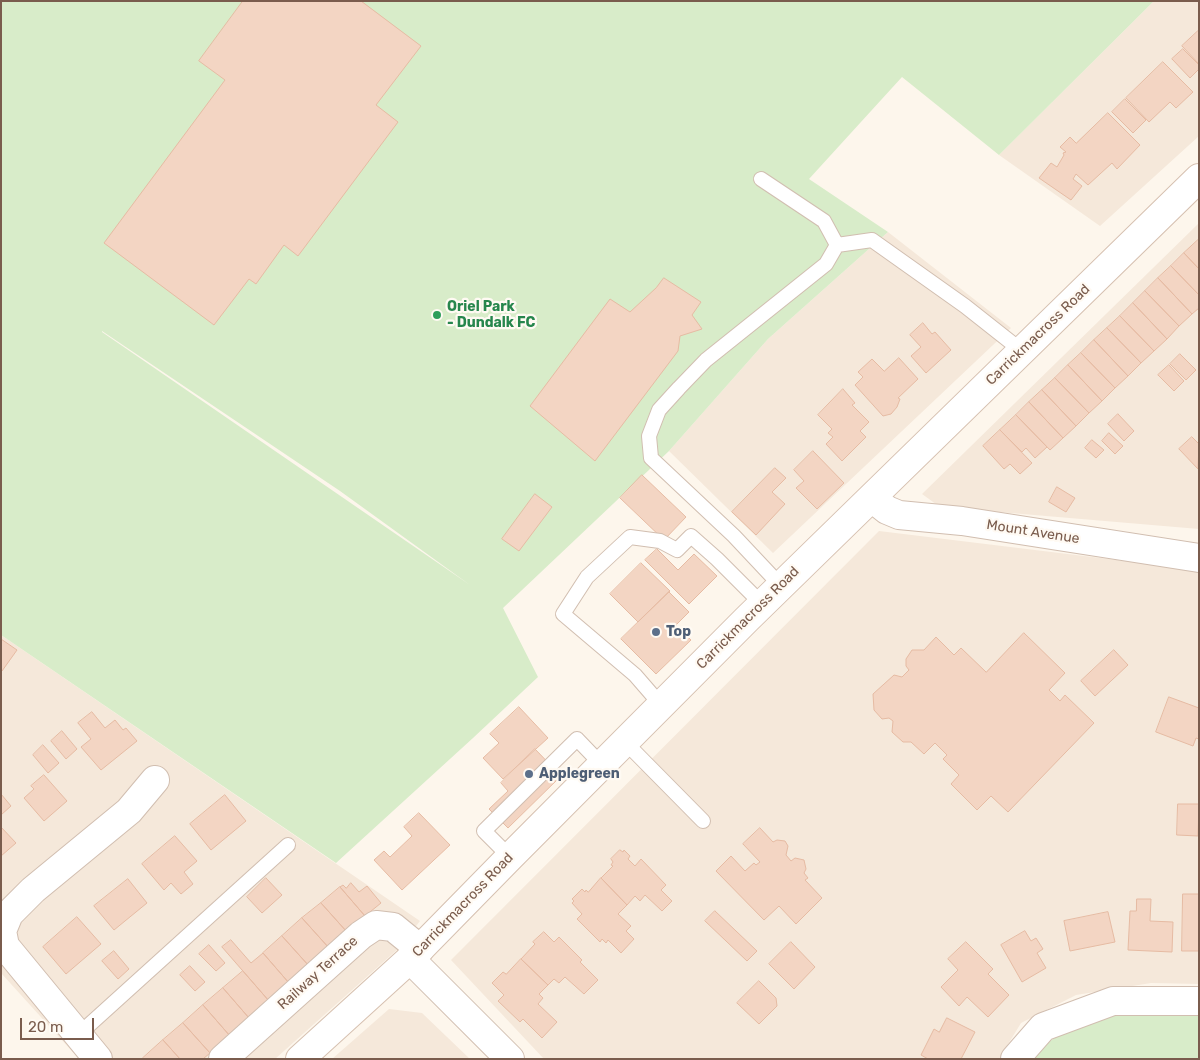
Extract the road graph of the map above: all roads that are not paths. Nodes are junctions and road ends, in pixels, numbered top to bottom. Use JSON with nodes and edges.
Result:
{"nodes":[{"id":1,"x":1199,"y":178,"type":"edge"},
{"id":2,"x":761,"y":179,"type":"dead end"},
{"id":3,"x":837,"y":245,"type":"junction"},
{"id":4,"x":1022,"y":351,"type":"junction"},
{"id":5,"x":872,"y":498,"type":"junction"},
{"id":6,"x":1199,"y":558,"type":"edge"},
{"id":7,"x":781,"y":586,"type":"junction"},
{"id":8,"x":762,"y":604,"type":"junction"},
{"id":9,"x":661,"y":705,"type":"junction"},
{"id":10,"x":625,"y":742,"type":"junction"},
{"id":11,"x":602,"y":765,"type":"junction"},
{"id":12,"x":155,"y":780,"type":"dead end"},
{"id":13,"x":703,"y":821,"type":"dead end"},
{"id":14,"x":288,"y":845,"type":"dead end"},
{"id":15,"x":510,"y":857,"type":"junction"},
{"id":16,"x":2,"y":931,"type":"edge"},
{"id":17,"x":415,"y":954,"type":"junction"},
{"id":18,"x":1199,"y":1001,"type":"edge"},
{"id":19,"x":78,"y":1035,"type":"junction"},
{"id":20,"x":98,"y":1059,"type":"edge"},
{"id":21,"x":222,"y":1059,"type":"edge"},
{"id":22,"x":300,"y":1059,"type":"edge"},
{"id":23,"x":510,"y":1059,"type":"edge"},
{"id":24,"x":1015,"y":1059,"type":"edge"}],
"edges":[{"from":1,"to":4,"type":"street","name":"Carrickmacross Road"},
{"from":2,"to":3,"type":"lane"},
{"from":3,"to":4,"type":"lane"},
{"from":3,"to":7,"type":"lane"},
{"from":4,"to":5,"type":"street","name":"Carrickmacross Road"},
{"from":5,"to":6,"type":"street","name":"Mount Avenue"},
{"from":5,"to":7,"type":"street","name":"Carrickmacross Road"},
{"from":7,"to":8,"type":"street","name":"Carrickmacross Road"},
{"from":8,"to":9,"type":"street","name":"Carrickmacross Road"},
{"from":8,"to":9,"type":"lane"},
{"from":9,"to":10,"type":"street","name":"Carrickmacross Road"},
{"from":10,"to":11,"type":"street","name":"Carrickmacross Road"},
{"from":10,"to":13,"type":"lane"},
{"from":11,"to":15,"type":"street","name":"Carrickmacross Road"},
{"from":11,"to":15,"type":"lane"},
{"from":12,"to":16,"type":"street"},
{"from":14,"to":19,"type":"lane"},
{"from":15,"to":17,"type":"street","name":"Carrickmacross Road"},
{"from":16,"to":19,"type":"street"},
{"from":17,"to":21,"type":"street","name":"Railway Terrace"},
{"from":17,"to":22,"type":"street","name":"Carrickmacross Road"},
{"from":17,"to":23,"type":"street","name":"Railway Terrace"},
{"from":18,"to":24,"type":"street"},
{"from":19,"to":20,"type":"street"}]}
